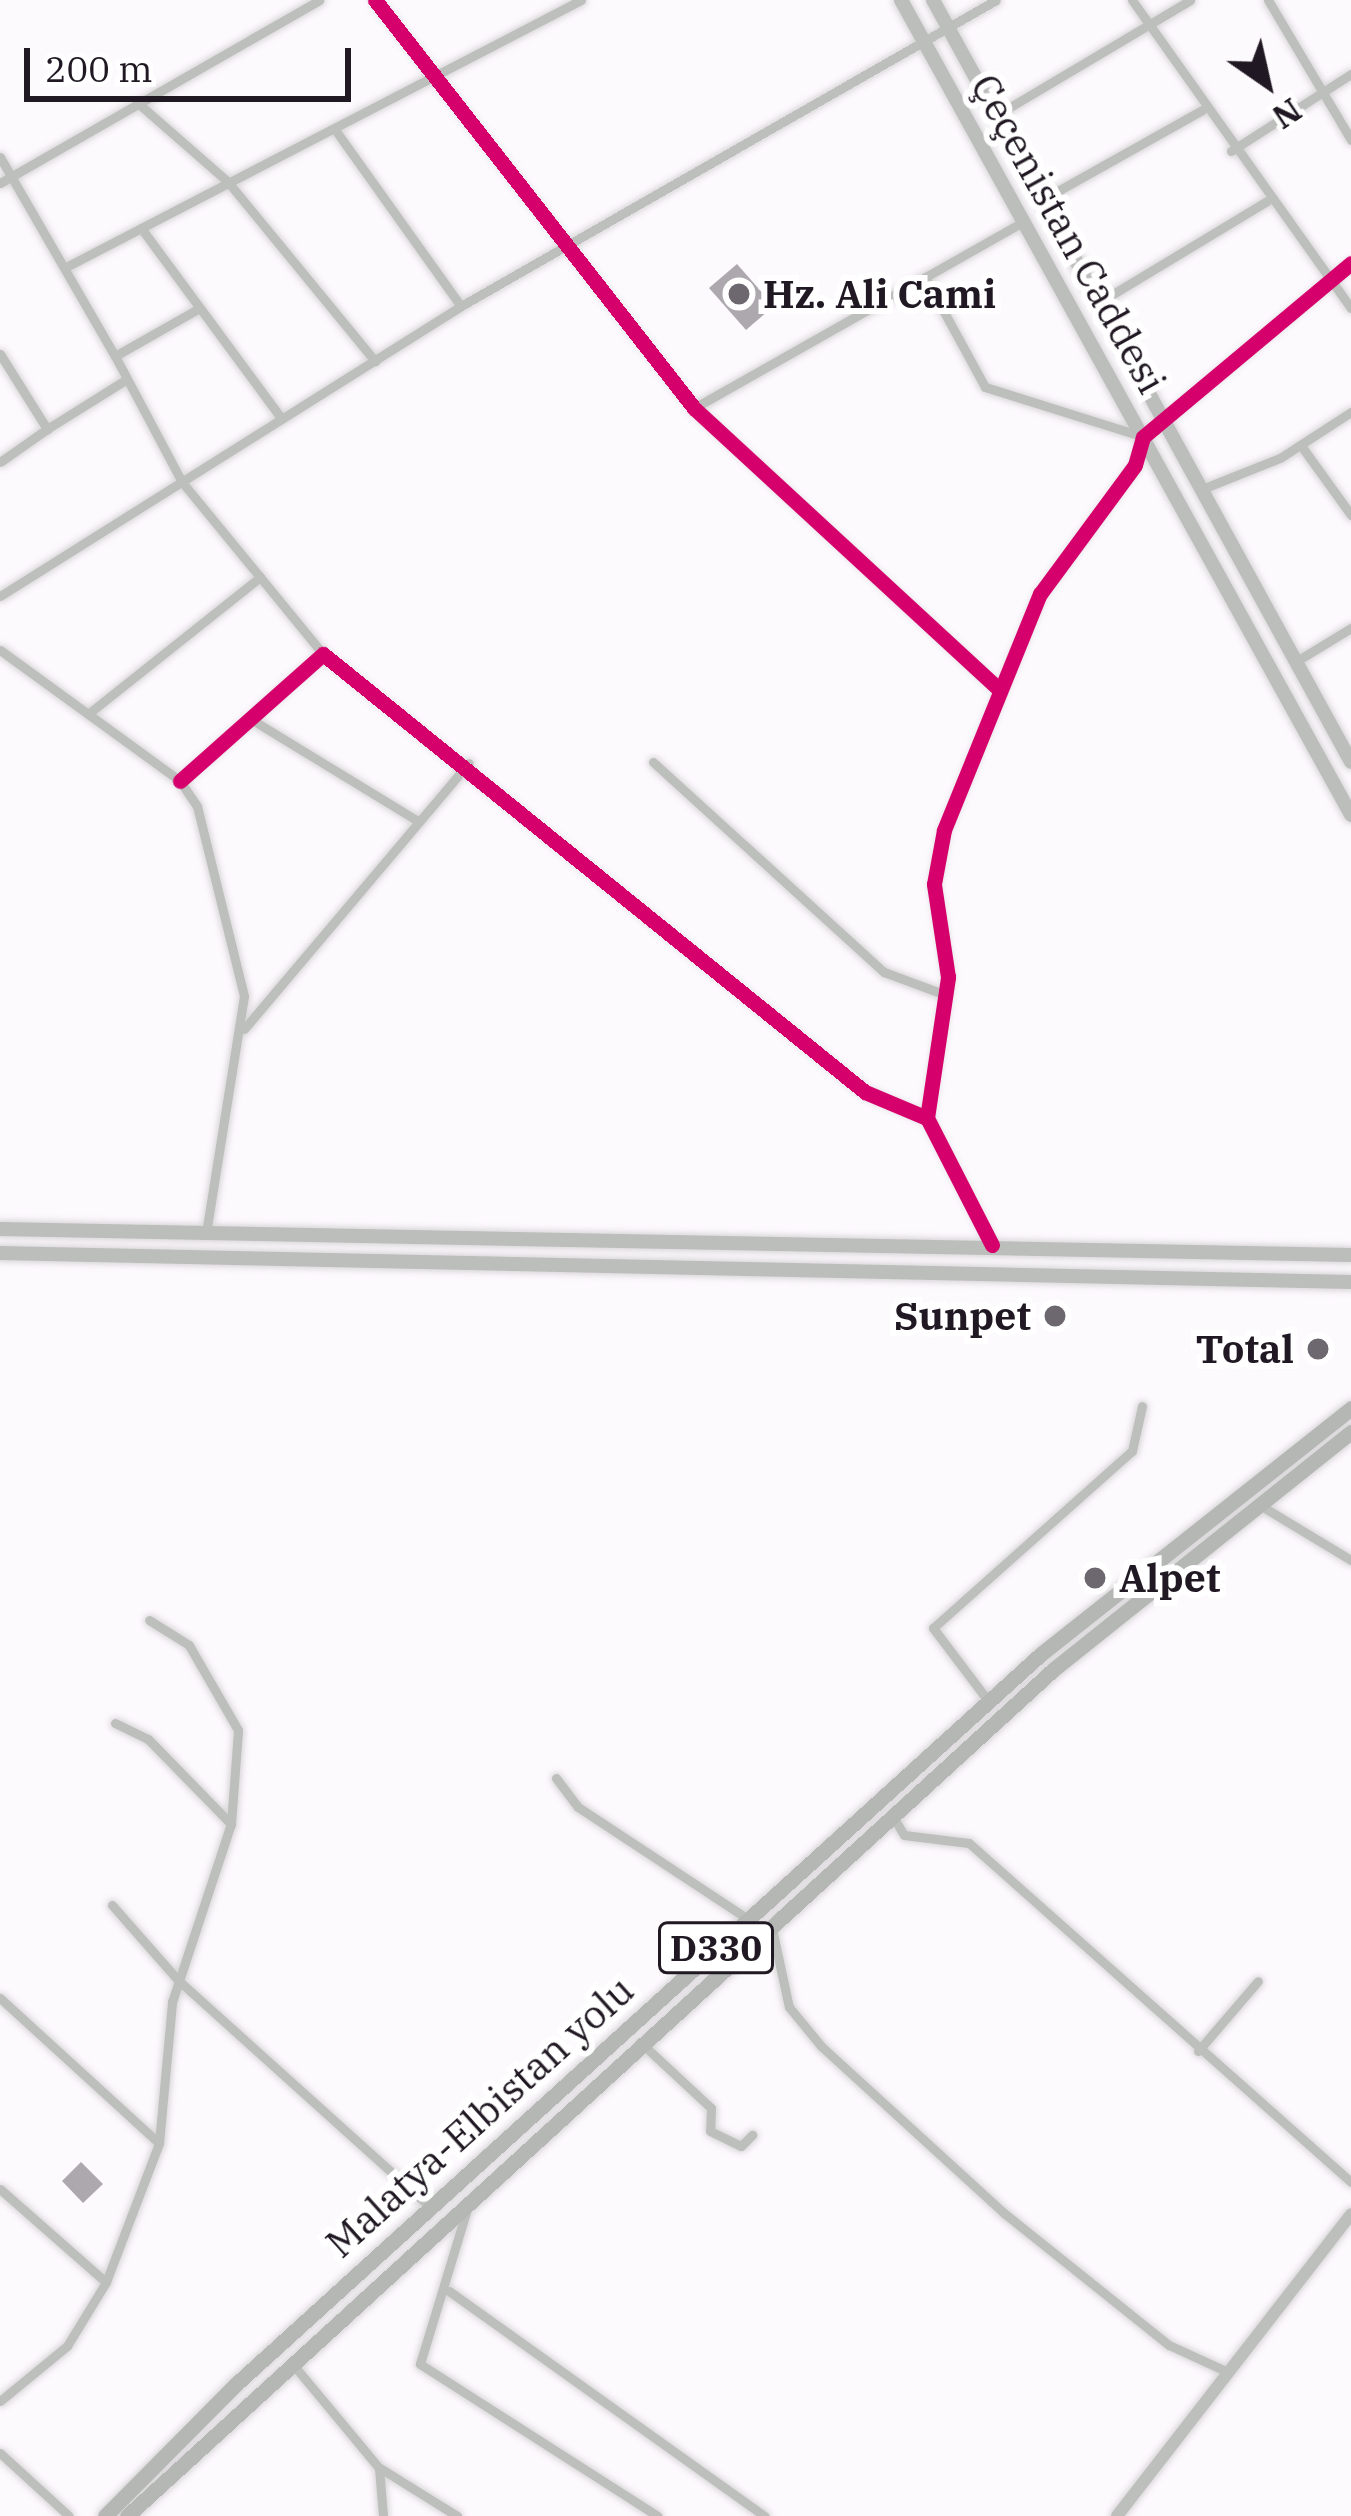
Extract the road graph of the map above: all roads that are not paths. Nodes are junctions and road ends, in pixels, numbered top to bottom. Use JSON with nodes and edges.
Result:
{"nodes":[{"id":1,"x":319,"y":0,"type":"edge"},
{"id":2,"x":374,"y":0,"type":"edge"},
{"id":3,"x":581,"y":0,"type":"edge"},
{"id":4,"x":901,"y":0,"type":"edge"},
{"id":5,"x":932,"y":0,"type":"edge"},
{"id":6,"x":996,"y":0,"type":"edge"},
{"id":7,"x":1132,"y":0,"type":"edge"},
{"id":8,"x":1190,"y":0,"type":"edge"},
{"id":9,"x":1268,"y":0,"type":"edge"},
{"id":10,"x":1146,"y":24,"type":"junction"},
{"id":11,"x":948,"y":29,"type":"junction"},
{"id":12,"x":924,"y":44,"type":"junction"},
{"id":13,"x":435,"y":74,"type":"junction"},
{"id":14,"x":1351,"y":74,"type":"edge"},
{"id":15,"x":1324,"y":91,"type":"junction"},
{"id":16,"x":139,"y":104,"type":"junction"},
{"id":17,"x":1202,"y":110,"type":"junction"},
{"id":18,"x":995,"y":116,"type":"junction"},
{"id":19,"x":336,"y":131,"type":"junction"},
{"id":20,"x":1351,"y":140,"type":"edge"},
{"id":21,"x":1231,"y":151,"type":"junction"},
{"id":22,"x":0,"y":157,"type":"edge"},
{"id":23,"x":4,"y":181,"type":"edge"},
{"id":24,"x":228,"y":182,"type":"junction"},
{"id":25,"x":1040,"y":201,"type":"junction"},
{"id":26,"x":1267,"y":201,"type":"junction"},
{"id":27,"x":1023,"y":222,"type":"junction"},
{"id":28,"x":141,"y":228,"type":"junction"},
{"id":29,"x":567,"y":245,"type":"junction"},
{"id":30,"x":1351,"y":262,"type":"edge"},
{"id":31,"x":66,"y":267,"type":"junction"},
{"id":32,"x":925,"y":277,"type":"junction"},
{"id":33,"x":1331,"y":278,"type":"junction"},
{"id":34,"x":1097,"y":304,"type":"junction"},
{"id":35,"x":461,"y":306,"type":"junction"},
{"id":36,"x":1351,"y":308,"type":"edge"},
{"id":37,"x":196,"y":310,"type":"junction"},
{"id":38,"x":0,"y":354,"type":"edge"},
{"id":39,"x":115,"y":356,"type":"junction"},
{"id":40,"x":375,"y":361,"type":"junction"},
{"id":41,"x":127,"y":380,"type":"junction"},
{"id":42,"x":694,"y":408,"type":"junction"},
{"id":43,"x":1351,"y":412,"type":"edge"},
{"id":44,"x":282,"y":419,"type":"junction"},
{"id":45,"x":1162,"y":420,"type":"junction"},
{"id":46,"x":47,"y":429,"type":"junction"},
{"id":47,"x":1143,"y":437,"type":"junction"},
{"id":48,"x":1302,"y":447,"type":"junction"},
{"id":49,"x":0,"y":462,"type":"edge"},
{"id":50,"x":182,"y":482,"type":"junction"},
{"id":51,"x":1202,"y":489,"type":"junction"},
{"id":52,"x":1351,"y":515,"type":"edge"},
{"id":53,"x":260,"y":577,"type":"junction"},
{"id":54,"x":0,"y":596,"type":"edge"},
{"id":55,"x":1351,"y":628,"type":"edge"},
{"id":56,"x":0,"y":650,"type":"edge"},
{"id":57,"x":323,"y":654,"type":"junction"},
{"id":58,"x":1295,"y":662,"type":"junction"},
{"id":59,"x":998,"y":689,"type":"junction"},
{"id":60,"x":88,"y":714,"type":"junction"},
{"id":61,"x":254,"y":722,"type":"junction"},
{"id":62,"x":653,"y":762,"type":"dead end"},
{"id":63,"x":1351,"y":762,"type":"edge"},
{"id":64,"x":469,"y":763,"type":"junction"},
{"id":65,"x":180,"y":781,"type":"junction"},
{"id":66,"x":1351,"y":815,"type":"edge"},
{"id":67,"x":418,"y":820,"type":"junction"},
{"id":68,"x":946,"y":995,"type":"junction"},
{"id":69,"x":244,"y":1029,"type":"junction"},
{"id":70,"x":927,"y":1118,"type":"junction"},
{"id":71,"x":0,"y":1229,"type":"edge"},
{"id":72,"x":206,"y":1235,"type":"junction"},
{"id":73,"x":992,"y":1245,"type":"junction"},
{"id":74,"x":0,"y":1253,"type":"edge"},
{"id":75,"x":1351,"y":1255,"type":"edge"},
{"id":76,"x":1351,"y":1282,"type":"edge"},
{"id":77,"x":1142,"y":1406,"type":"dead end"},
{"id":78,"x":1351,"y":1408,"type":"edge"},
{"id":79,"x":1351,"y":1432,"type":"edge"},
{"id":80,"x":1254,"y":1502,"type":"junction"},
{"id":81,"x":1351,"y":1560,"type":"edge"},
{"id":82,"x":149,"y":1620,"type":"dead end"},
{"id":83,"x":989,"y":1702,"type":"junction"},
{"id":84,"x":115,"y":1723,"type":"dead end"},
{"id":85,"x":556,"y":1778,"type":"dead end"},
{"id":86,"x":892,"y":1815,"type":"junction"},
{"id":87,"x":231,"y":1824,"type":"junction"},
{"id":88,"x":112,"y":1905,"type":"dead end"},
{"id":89,"x":748,"y":1919,"type":"junction"},
{"id":90,"x":772,"y":1924,"type":"junction"},
{"id":91,"x":178,"y":1980,"type":"junction"},
{"id":92,"x":1258,"y":1981,"type":"dead end"},
{"id":93,"x":0,"y":1998,"type":"edge"},
{"id":94,"x":640,"y":2042,"type":"junction"},
{"id":95,"x":1198,"y":2051,"type":"junction"},
{"id":96,"x":752,"y":2135,"type":"dead end"},
{"id":97,"x":159,"y":2143,"type":"junction"},
{"id":98,"x":1351,"y":2182,"type":"edge"},
{"id":99,"x":0,"y":2189,"type":"edge"},
{"id":100,"x":470,"y":2195,"type":"junction"},
{"id":101,"x":429,"y":2206,"type":"junction"},
{"id":102,"x":1351,"y":2213,"type":"edge"},
{"id":103,"x":106,"y":2282,"type":"junction"},
{"id":104,"x":449,"y":2291,"type":"junction"},
{"id":105,"x":289,"y":2360,"type":"junction"},
{"id":106,"x":1228,"y":2372,"type":"junction"},
{"id":107,"x":0,"y":2401,"type":"edge"},
{"id":108,"x":0,"y":2453,"type":"edge"},
{"id":109,"x":379,"y":2468,"type":"junction"},
{"id":110,"x":434,"y":2503,"type":"junction"},
{"id":111,"x":69,"y":2516,"type":"edge"},
{"id":112,"x":105,"y":2516,"type":"edge"},
{"id":113,"x":128,"y":2516,"type":"edge"},
{"id":114,"x":383,"y":2516,"type":"edge"},
{"id":115,"x":425,"y":2516,"type":"edge"},
{"id":116,"x":457,"y":2516,"type":"edge"},
{"id":117,"x":658,"y":2516,"type":"edge"},
{"id":118,"x":765,"y":2516,"type":"edge"},
{"id":119,"x":1117,"y":2516,"type":"edge"}],
"edges":[{"from":1,"to":16,"type":"street"},
{"from":2,"to":13,"type":"street"},
{"from":3,"to":13,"type":"street"},
{"from":4,"to":12,"type":"main road","name":"Çeçenistan Caddesi"},
{"from":5,"to":11,"type":"main road","name":"Çeçenistan Caddesi"},
{"from":6,"to":11,"type":"street"},
{"from":7,"to":10,"type":"street"},
{"from":8,"to":10,"type":"street"},
{"from":9,"to":15,"type":"street"},
{"from":10,"to":17,"type":"street"},
{"from":10,"to":18,"type":"street"},
{"from":11,"to":12,"type":"street"},
{"from":11,"to":18,"type":"main road","name":"Çeçenistan Caddesi"},
{"from":12,"to":27,"type":"main road","name":"Çeçenistan Caddesi"},
{"from":12,"to":29,"type":"street"},
{"from":13,"to":19,"type":"street"},
{"from":13,"to":29,"type":"street"},
{"from":14,"to":15,"type":"street"},
{"from":15,"to":20,"type":"street"},
{"from":15,"to":21,"type":"street"},
{"from":16,"to":23,"type":"street"},
{"from":16,"to":24,"type":"street"},
{"from":17,"to":21,"type":"street"},
{"from":17,"to":25,"type":"street"},
{"from":18,"to":25,"type":"main road","name":"Çeçenistan Caddesi"},
{"from":19,"to":24,"type":"street"},
{"from":19,"to":35,"type":"street"},
{"from":21,"to":26,"type":"street"},
{"from":22,"to":23,"type":"street"},
{"from":23,"to":31,"type":"street"},
{"from":24,"to":28,"type":"street"},
{"from":24,"to":40,"type":"street"},
{"from":25,"to":34,"type":"main road","name":"Çeçenistan Caddesi"},
{"from":26,"to":33,"type":"street"},
{"from":26,"to":34,"type":"street"},
{"from":27,"to":32,"type":"street"},
{"from":27,"to":47,"type":"main road","name":"Çeçenistan Caddesi"},
{"from":28,"to":31,"type":"street"},
{"from":28,"to":37,"type":"street"},
{"from":29,"to":35,"type":"street"},
{"from":29,"to":42,"type":"street"},
{"from":30,"to":33,"type":"street"},
{"from":31,"to":39,"type":"street"},
{"from":32,"to":42,"type":"street"},
{"from":32,"to":47,"type":"street"},
{"from":33,"to":36,"type":"street"},
{"from":33,"to":45,"type":"street"},
{"from":34,"to":45,"type":"main road","name":"Çeçenistan Caddesi"},
{"from":35,"to":40,"type":"street"},
{"from":37,"to":39,"type":"street"},
{"from":37,"to":44,"type":"street"},
{"from":38,"to":46,"type":"street"},
{"from":39,"to":41,"type":"street"},
{"from":40,"to":44,"type":"street"},
{"from":41,"to":46,"type":"street"},
{"from":41,"to":50,"type":"street"},
{"from":42,"to":59,"type":"street"},
{"from":43,"to":48,"type":"street"},
{"from":44,"to":50,"type":"street"},
{"from":45,"to":47,"type":"street"},
{"from":45,"to":51,"type":"main road","name":"Çeçenistan Caddesi"},
{"from":46,"to":49,"type":"street"},
{"from":47,"to":59,"type":"street"},
{"from":47,"to":66,"type":"main road","name":"Çeçenistan Caddesi"},
{"from":48,"to":51,"type":"street"},
{"from":48,"to":52,"type":"street"},
{"from":50,"to":53,"type":"street"},
{"from":50,"to":54,"type":"street"},
{"from":51,"to":58,"type":"main road","name":"Çeçenistan Caddesi"},
{"from":53,"to":57,"type":"street"},
{"from":53,"to":60,"type":"street"},
{"from":55,"to":58,"type":"street"},
{"from":56,"to":60,"type":"street"},
{"from":57,"to":61,"type":"street"},
{"from":57,"to":64,"type":"street"},
{"from":58,"to":63,"type":"main road","name":"Çeçenistan Caddesi"},
{"from":59,"to":68,"type":"street"},
{"from":60,"to":65,"type":"street"},
{"from":61,"to":65,"type":"street"},
{"from":61,"to":67,"type":"street"},
{"from":62,"to":68,"type":"street"},
{"from":64,"to":67,"type":"street"},
{"from":64,"to":70,"type":"street"},
{"from":65,"to":69,"type":"street"},
{"from":67,"to":69,"type":"street"},
{"from":68,"to":70,"type":"street"},
{"from":69,"to":72,"type":"street"},
{"from":70,"to":73,"type":"street"},
{"from":71,"to":72,"type":"main road"},
{"from":72,"to":73,"type":"main road"},
{"from":73,"to":75,"type":"main road"},
{"from":74,"to":76,"type":"main road"},
{"from":77,"to":83,"type":"street"},
{"from":78,"to":83,"type":"main road","name":"Malatya-Elbistan yolu","number":"D330"},
{"from":79,"to":80,"type":"main road","name":"Malatya-Elbistan yolu","number":"D330"},
{"from":80,"to":81,"type":"street"},
{"from":80,"to":86,"type":"main road","name":"Malatya-Elbistan yolu","number":"D330"},
{"from":82,"to":87,"type":"street"},
{"from":83,"to":89,"type":"main road","name":"Malatya-Elbistan yolu","number":"D330"},
{"from":84,"to":87,"type":"street"},
{"from":85,"to":89,"type":"street"},
{"from":86,"to":90,"type":"main road","name":"Malatya-Elbistan yolu","number":"D330"},
{"from":86,"to":95,"type":"street"},
{"from":87,"to":91,"type":"street"},
{"from":88,"to":91,"type":"street"},
{"from":89,"to":101,"type":"main road","name":"Malatya-Elbistan yolu","number":"D330"},
{"from":90,"to":94,"type":"main road","name":"Malatya-Elbistan yolu","number":"D330"},
{"from":90,"to":106,"type":"street"},
{"from":91,"to":97,"type":"street"},
{"from":91,"to":101,"type":"street"},
{"from":92,"to":95,"type":"street"},
{"from":93,"to":97,"type":"street"},
{"from":94,"to":96,"type":"street"},
{"from":94,"to":100,"type":"main road","name":"Malatya-Elbistan yolu","number":"D330"},
{"from":95,"to":98,"type":"street"},
{"from":97,"to":103,"type":"street"},
{"from":99,"to":103,"type":"street"},
{"from":100,"to":104,"type":"street"},
{"from":100,"to":105,"type":"main road","name":"Malatya-Elbistan yolu","number":"D330"},
{"from":101,"to":112,"type":"main road","name":"Malatya-Elbistan yolu","number":"D330"},
{"from":102,"to":106,"type":"street"},
{"from":103,"to":107,"type":"street"},
{"from":104,"to":117,"type":"street"},
{"from":104,"to":118,"type":"street"},
{"from":105,"to":109,"type":"street"},
{"from":105,"to":113,"type":"main road","name":"Malatya-Elbistan yolu","number":"D330"},
{"from":106,"to":119,"type":"street"},
{"from":108,"to":111,"type":"street"},
{"from":109,"to":110,"type":"street"},
{"from":109,"to":114,"type":"street"},
{"from":110,"to":115,"type":"street"},
{"from":110,"to":116,"type":"street"}]}
